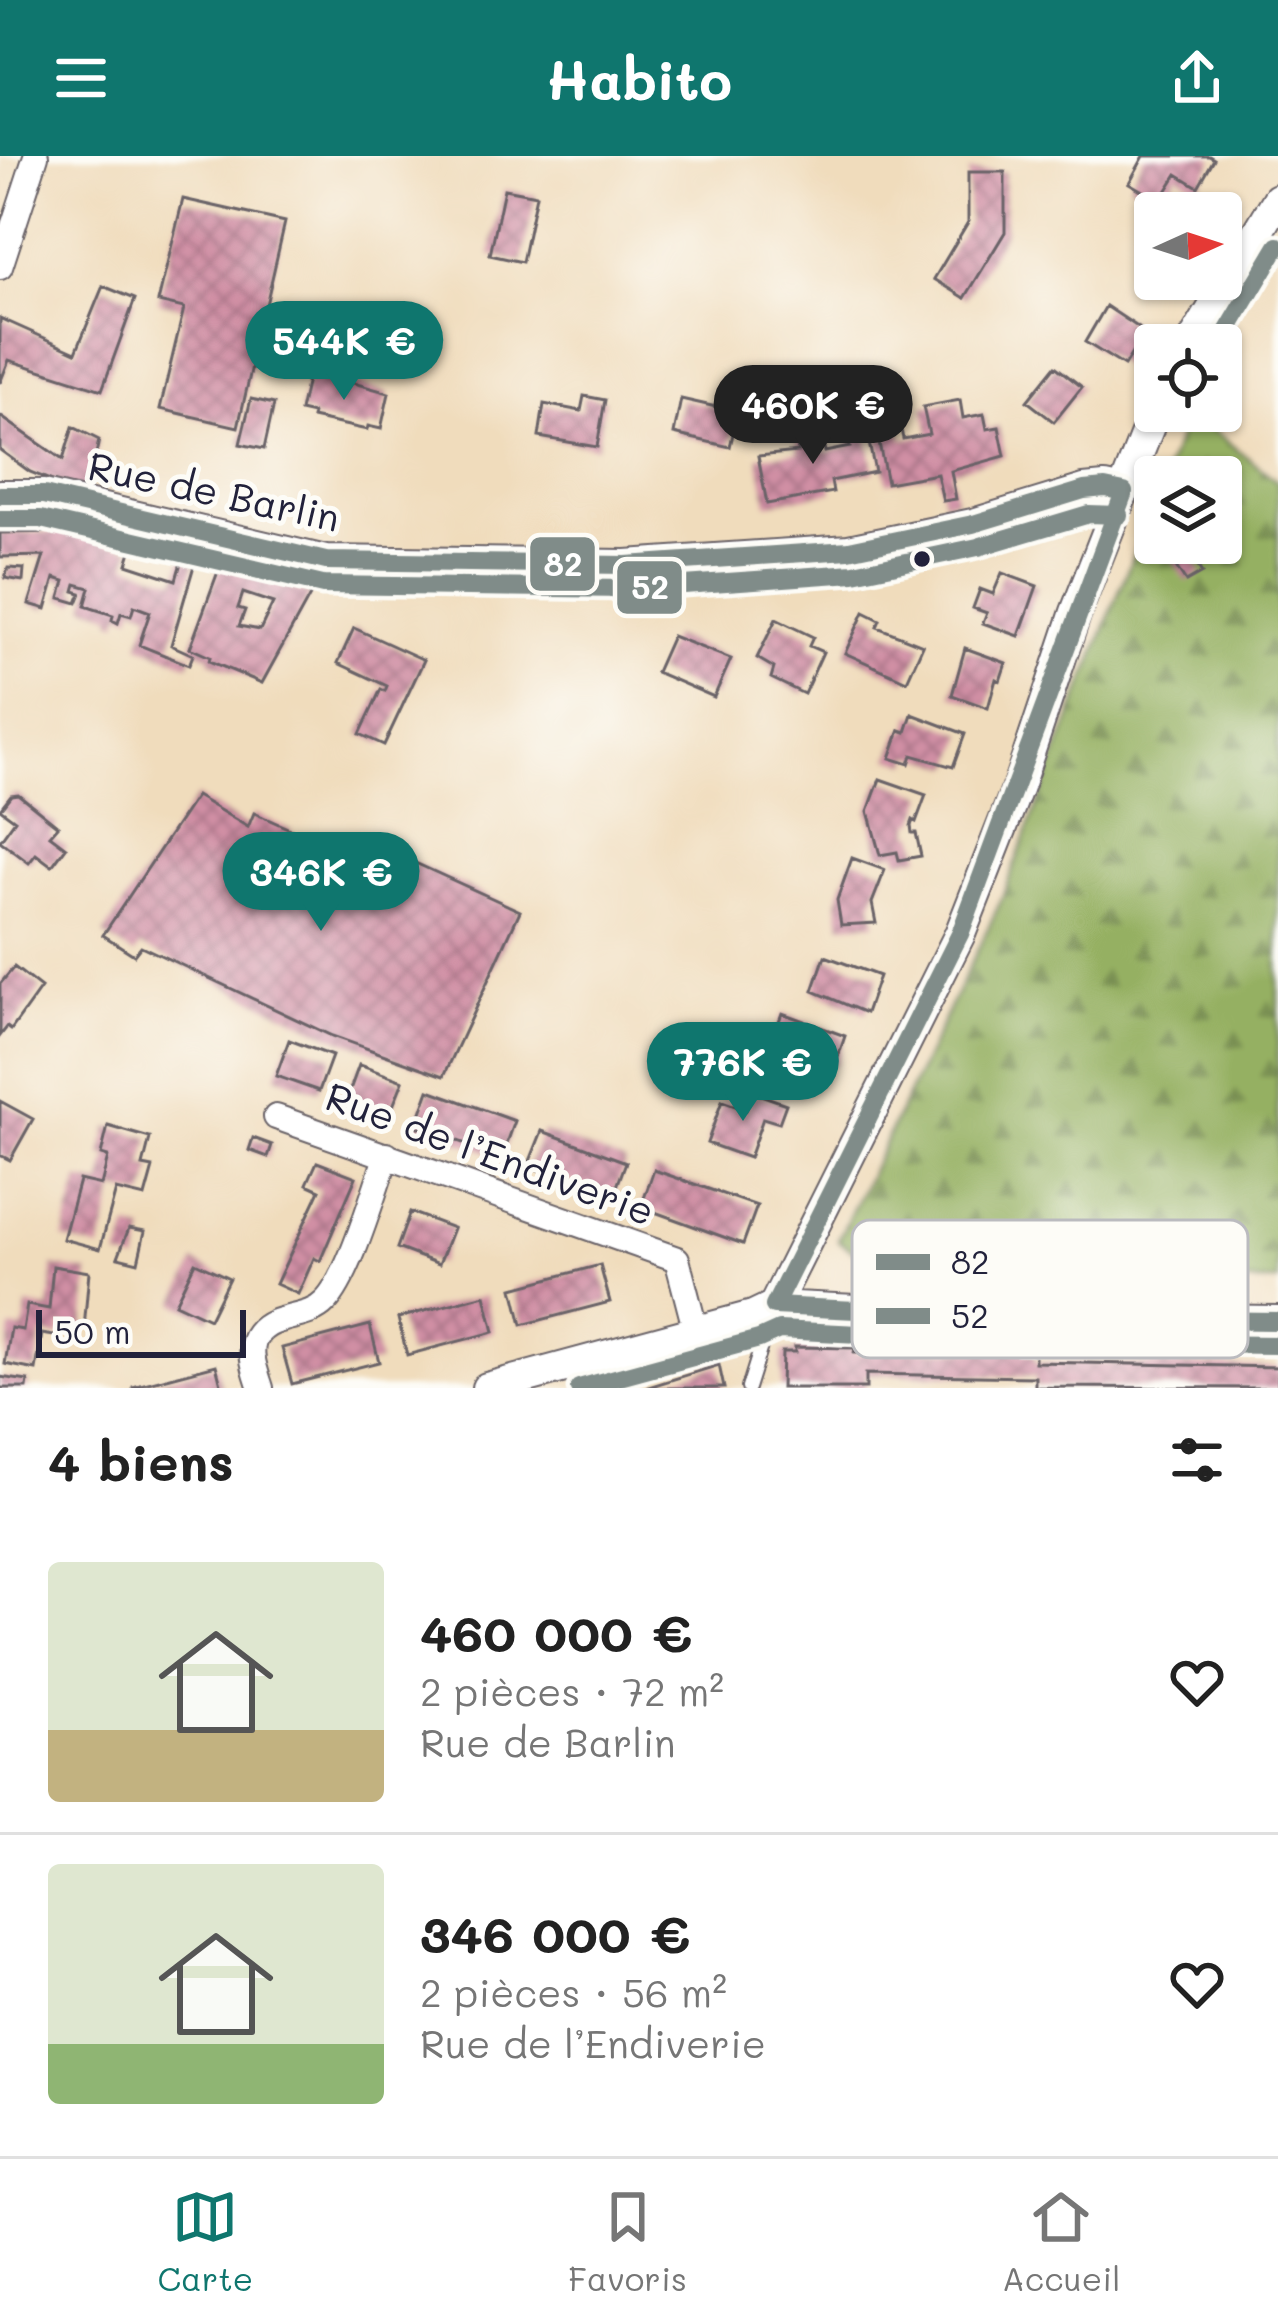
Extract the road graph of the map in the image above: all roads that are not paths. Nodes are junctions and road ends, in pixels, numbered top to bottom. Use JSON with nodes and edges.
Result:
{"nodes":[{"id":1,"x":36,"y":156,"type":"edge"},
{"id":2,"x":1278,"y":199,"type":"edge"},
{"id":3,"x":0,"y":267,"type":"edge"},
{"id":4,"x":1204,"y":324,"type":"edge"},
{"id":5,"x":1147,"y":432,"type":"edge"},
{"id":6,"x":1124,"y":492,"type":"junction"},
{"id":7,"x":0,"y":495,"type":"edge"},
{"id":8,"x":276,"y":1117,"type":"dead end"},
{"id":9,"x":387,"y":1155,"type":"junction"},
{"id":10,"x":774,"y":1306,"type":"junction"},
{"id":11,"x":852,"y":1310,"type":"edge"},
{"id":12,"x":1248,"y":1321,"type":"edge"},
{"id":13,"x":1278,"y":1321,"type":"edge"},
{"id":14,"x":696,"y":1331,"type":"junction"},
{"id":15,"x":260,"y":1388,"type":"edge"},
{"id":16,"x":487,"y":1388,"type":"edge"},
{"id":17,"x":748,"y":1388,"type":"edge"}],
"edges":[{"from":1,"to":3,"type":"street"},
{"from":2,"to":4,"type":"street"},
{"from":5,"to":6,"type":"street"},
{"from":6,"to":7,"type":"street","name":"Rue de Barlin"},
{"from":6,"to":10,"type":"street"},
{"from":8,"to":9,"type":"street","name":"Rue de l’Endiverie"},
{"from":9,"to":14,"type":"street","name":"Rue de l’Endiverie"},
{"from":9,"to":15,"type":"street"},
{"from":10,"to":11,"type":"street"},
{"from":10,"to":14,"type":"street"},
{"from":10,"to":17,"type":"lane"},
{"from":12,"to":13,"type":"street"},
{"from":14,"to":16,"type":"street"}]}
